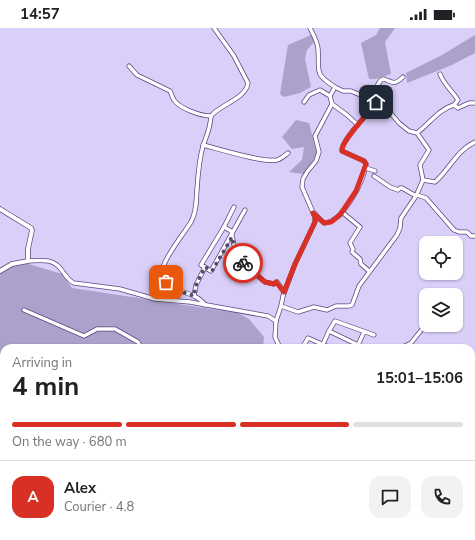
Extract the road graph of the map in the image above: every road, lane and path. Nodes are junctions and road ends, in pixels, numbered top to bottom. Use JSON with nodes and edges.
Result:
{"nodes":[{"id":1,"x":214,"y":28,"type":"edge"},
{"id":2,"x":310,"y":28,"type":"edge"},
{"id":3,"x":129,"y":66,"type":"dead end"},
{"id":4,"x":440,"y":74,"type":"dead end"},
{"id":5,"x":403,"y":77,"type":"dead end"},
{"id":6,"x":335,"y":87,"type":"junction"},
{"id":7,"x":330,"y":96,"type":"junction"},
{"id":8,"x":304,"y":102,"type":"dead end"},
{"id":9,"x":376,"y":102,"type":"junction"},
{"id":10,"x":475,"y":103,"type":"edge"},
{"id":11,"x":332,"y":104,"type":"junction"},
{"id":12,"x":454,"y":105,"type":"junction"},
{"id":13,"x":211,"y":116,"type":"junction"},
{"id":14,"x":358,"y":125,"type":"junction"},
{"id":15,"x":417,"y":134,"type":"junction"},
{"id":16,"x":475,"y":142,"type":"edge"},
{"id":17,"x":204,"y":145,"type":"junction"},
{"id":18,"x":288,"y":154,"type":"dead end"},
{"id":19,"x":366,"y":168,"type":"junction"},
{"id":20,"x":374,"y":171,"type":"dead end"},
{"id":21,"x":374,"y":176,"type":"dead end"},
{"id":22,"x":423,"y":180,"type":"junction"},
{"id":23,"x":416,"y":195,"type":"junction"},
{"id":24,"x":234,"y":207,"type":"dead end"},
{"id":25,"x":0,"y":208,"type":"edge"},
{"id":26,"x":245,"y":210,"type":"dead end"},
{"id":27,"x":342,"y":212,"type":"junction"},
{"id":28,"x":313,"y":213,"type":"junction"},
{"id":29,"x":224,"y":227,"type":"junction"},
{"id":30,"x":475,"y":236,"type":"edge"},
{"id":31,"x":232,"y":237,"type":"junction"},
{"id":32,"x":28,"y":260,"type":"junction"},
{"id":33,"x":205,"y":267,"type":"junction"},
{"id":34,"x":0,"y":271,"type":"edge"},
{"id":35,"x":369,"y":271,"type":"junction"},
{"id":36,"x":284,"y":292,"type":"junction"},
{"id":37,"x":194,"y":296,"type":"junction"},
{"id":38,"x":205,"y":305,"type":"junction"},
{"id":39,"x":281,"y":306,"type":"junction"},
{"id":40,"x":24,"y":310,"type":"dead end"},
{"id":41,"x":276,"y":321,"type":"junction"},
{"id":42,"x":329,"y":331,"type":"junction"},
{"id":43,"x":364,"y":332,"type":"junction"},
{"id":44,"x":420,"y":332,"type":"edge"},
{"id":45,"x":374,"y":335,"type":"dead end"},
{"id":46,"x":139,"y":344,"type":"edge"},
{"id":47,"x":278,"y":344,"type":"edge"},
{"id":48,"x":304,"y":344,"type":"edge"},
{"id":49,"x":323,"y":344,"type":"joint"},
{"id":50,"x":356,"y":344,"type":"edge"},
{"id":51,"x":358,"y":344,"type":"edge"},
{"id":52,"x":409,"y":344,"type":"edge"}],
"edges":[{"from":1,"to":13,"type":"street"},
{"from":2,"to":6,"type":"street"},
{"from":3,"to":13,"type":"street"},
{"from":4,"to":12,"type":"street"},
{"from":5,"to":9,"type":"street"},
{"from":6,"to":7,"type":"street"},
{"from":6,"to":9,"type":"street"},
{"from":7,"to":8,"type":"street"},
{"from":7,"to":11,"type":"street"},
{"from":9,"to":14,"type":"street"},
{"from":9,"to":15,"type":"street"},
{"from":10,"to":12,"type":"street"},
{"from":11,"to":14,"type":"street"},
{"from":11,"to":28,"type":"street"},
{"from":12,"to":15,"type":"street"},
{"from":13,"to":17,"type":"street"},
{"from":14,"to":19,"type":"street"},
{"from":15,"to":22,"type":"street"},
{"from":16,"to":22,"type":"street"},
{"from":17,"to":18,"type":"street"},
{"from":17,"to":37,"type":"street"},
{"from":19,"to":20,"type":"street"},
{"from":19,"to":27,"type":"street"},
{"from":21,"to":23,"type":"street"},
{"from":22,"to":23,"type":"street"},
{"from":23,"to":30,"type":"street"},
{"from":23,"to":35,"type":"street"},
{"from":24,"to":29,"type":"street"},
{"from":25,"to":32,"type":"main road"},
{"from":26,"to":31,"type":"street"},
{"from":27,"to":28,"type":"street"},
{"from":27,"to":35,"type":"street"},
{"from":28,"to":36,"type":"street"},
{"from":29,"to":31,"type":"street"},
{"from":29,"to":33,"type":"street"},
{"from":31,"to":33,"type":"street"},
{"from":31,"to":36,"type":"street"},
{"from":32,"to":34,"type":"main road"},
{"from":32,"to":38,"type":"street"},
{"from":33,"to":37,"type":"street"},
{"from":35,"to":39,"type":"street"},
{"from":36,"to":39,"type":"street"},
{"from":37,"to":38,"type":"street"},
{"from":38,"to":41,"type":"street"},
{"from":39,"to":41,"type":"street"},
{"from":40,"to":46,"type":"street"},
{"from":41,"to":47,"type":"street"},
{"from":42,"to":43,"type":"street"},
{"from":42,"to":49,"type":"street"},
{"from":42,"to":50,"type":"street"},
{"from":43,"to":45,"type":"street"},
{"from":43,"to":51,"type":"street"},
{"from":44,"to":52,"type":"street"},
{"from":48,"to":49,"type":"street"}]}
